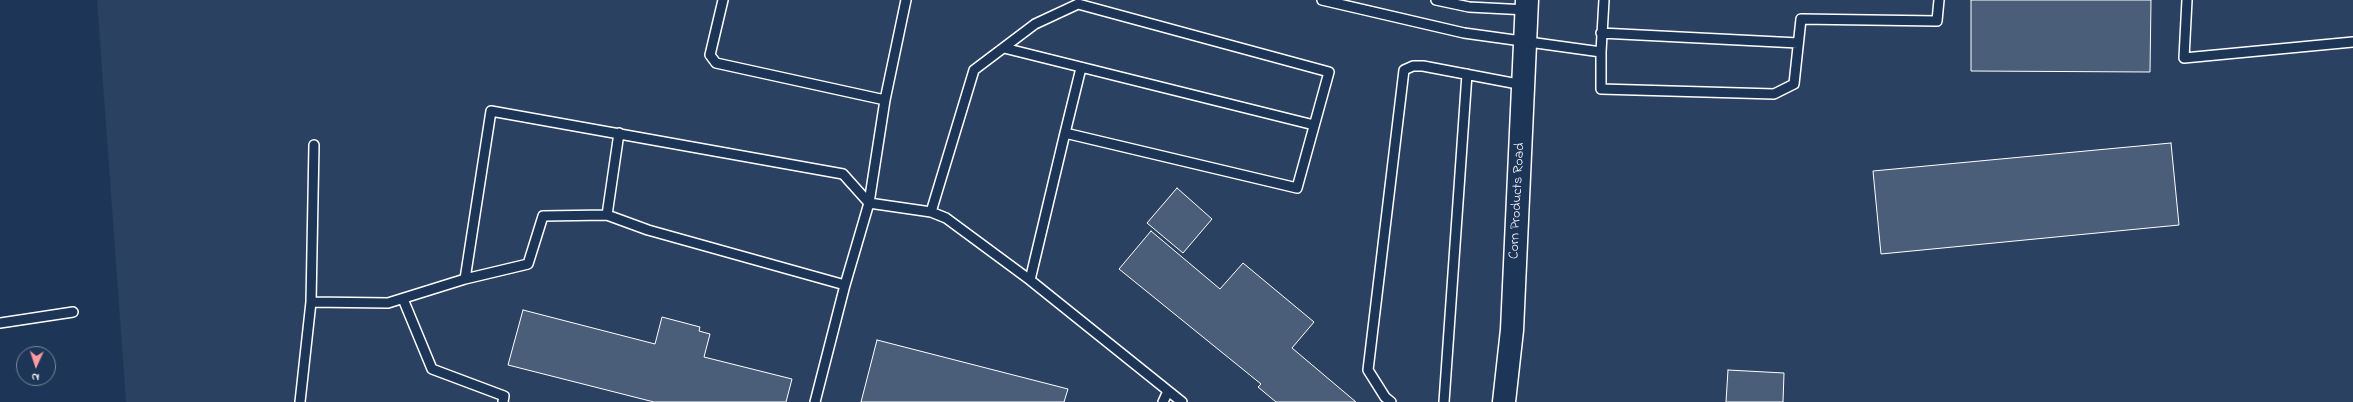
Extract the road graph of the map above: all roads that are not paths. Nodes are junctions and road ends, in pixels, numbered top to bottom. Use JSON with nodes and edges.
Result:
{"nodes":[{"id":1,"x":723,"y":0,"type":"edge"},
{"id":2,"x":906,"y":0,"type":"edge"},
{"id":3,"x":1322,"y":0,"type":"edge"},
{"id":4,"x":1436,"y":0,"type":"edge"},
{"id":5,"x":1604,"y":0,"type":"edge"},
{"id":6,"x":1939,"y":0,"type":"edge"},
{"id":7,"x":2187,"y":0,"type":"edge"},
{"id":8,"x":1527,"y":5,"type":"edge"},
{"id":9,"x":1601,"y":33,"type":"junction"},
{"id":10,"x":1525,"y":42,"type":"junction"},
{"id":11,"x":2353,"y":42,"type":"edge"},
{"id":12,"x":1798,"y":43,"type":"junction"},
{"id":13,"x":1004,"y":48,"type":"junction"},
{"id":14,"x":1601,"y":52,"type":"junction"},
{"id":15,"x":1081,"y":68,"type":"junction"},
{"id":16,"x":1467,"y":74,"type":"junction"},
{"id":17,"x":1523,"y":85,"type":"junction"},
{"id":18,"x":885,"y":100,"type":"junction"},
{"id":19,"x":1314,"y":124,"type":"junction"},
{"id":20,"x":619,"y":133,"type":"junction"},
{"id":21,"x":1065,"y":133,"type":"junction"},
{"id":22,"x":314,"y":145,"type":"dead end"},
{"id":23,"x":870,"y":203,"type":"junction"},
{"id":24,"x":932,"y":212,"type":"junction"},
{"id":25,"x":606,"y":215,"type":"junction"},
{"id":26,"x":466,"y":279,"type":"junction"},
{"id":27,"x":1030,"y":280,"type":"junction"},
{"id":28,"x":845,"y":285,"type":"junction"},
{"id":29,"x":403,"y":298,"type":"junction"},
{"id":30,"x":311,"y":302,"type":"junction"},
{"id":31,"x":73,"y":312,"type":"dead end"},
{"id":32,"x":0,"y":323,"type":"edge"},
{"id":33,"x":1168,"y":391,"type":"junction"},
{"id":34,"x":300,"y":402,"type":"edge"},
{"id":35,"x":503,"y":402,"type":"edge"},
{"id":36,"x":815,"y":402,"type":"edge"},
{"id":37,"x":1163,"y":402,"type":"edge"},
{"id":38,"x":1182,"y":402,"type":"edge"},
{"id":39,"x":1391,"y":402,"type":"edge"},
{"id":40,"x":1444,"y":402,"type":"edge"},
{"id":41,"x":1504,"y":402,"type":"edge"}],
"edges":[{"from":1,"to":18,"type":"lane"},
{"from":2,"to":18,"type":"lane"},
{"from":3,"to":10,"type":"lane"},
{"from":4,"to":8,"type":"lane"},
{"from":5,"to":9,"type":"lane"},
{"from":6,"to":12,"type":"lane"},
{"from":7,"to":11,"type":"lane"},
{"from":8,"to":10,"type":"street","name":"Corn Products Road"},
{"from":9,"to":12,"type":"lane"},
{"from":9,"to":14,"type":"lane"},
{"from":10,"to":14,"type":"lane"},
{"from":10,"to":17,"type":"street","name":"Corn Products Road"},
{"from":12,"to":14,"type":"lane"},
{"from":13,"to":15,"type":"lane"},
{"from":13,"to":19,"type":"lane"},
{"from":13,"to":24,"type":"lane"},
{"from":15,"to":19,"type":"lane"},
{"from":15,"to":21,"type":"lane"},
{"from":16,"to":17,"type":"lane"},
{"from":16,"to":39,"type":"lane"},
{"from":16,"to":40,"type":"lane"},
{"from":17,"to":41,"type":"street","name":"Corn Products Road"},
{"from":18,"to":23,"type":"lane"},
{"from":19,"to":21,"type":"lane"},
{"from":20,"to":23,"type":"lane"},
{"from":20,"to":25,"type":"lane"},
{"from":20,"to":26,"type":"lane"},
{"from":21,"to":27,"type":"lane"},
{"from":22,"to":30,"type":"lane"},
{"from":23,"to":24,"type":"lane"},
{"from":23,"to":28,"type":"lane"},
{"from":24,"to":27,"type":"lane"},
{"from":25,"to":26,"type":"lane"},
{"from":25,"to":28,"type":"lane"},
{"from":26,"to":29,"type":"lane"},
{"from":27,"to":33,"type":"lane"},
{"from":28,"to":36,"type":"lane"},
{"from":29,"to":30,"type":"lane"},
{"from":29,"to":35,"type":"lane"},
{"from":30,"to":34,"type":"lane"},
{"from":31,"to":32,"type":"lane"},
{"from":33,"to":37,"type":"lane"},
{"from":33,"to":38,"type":"lane"}]}
